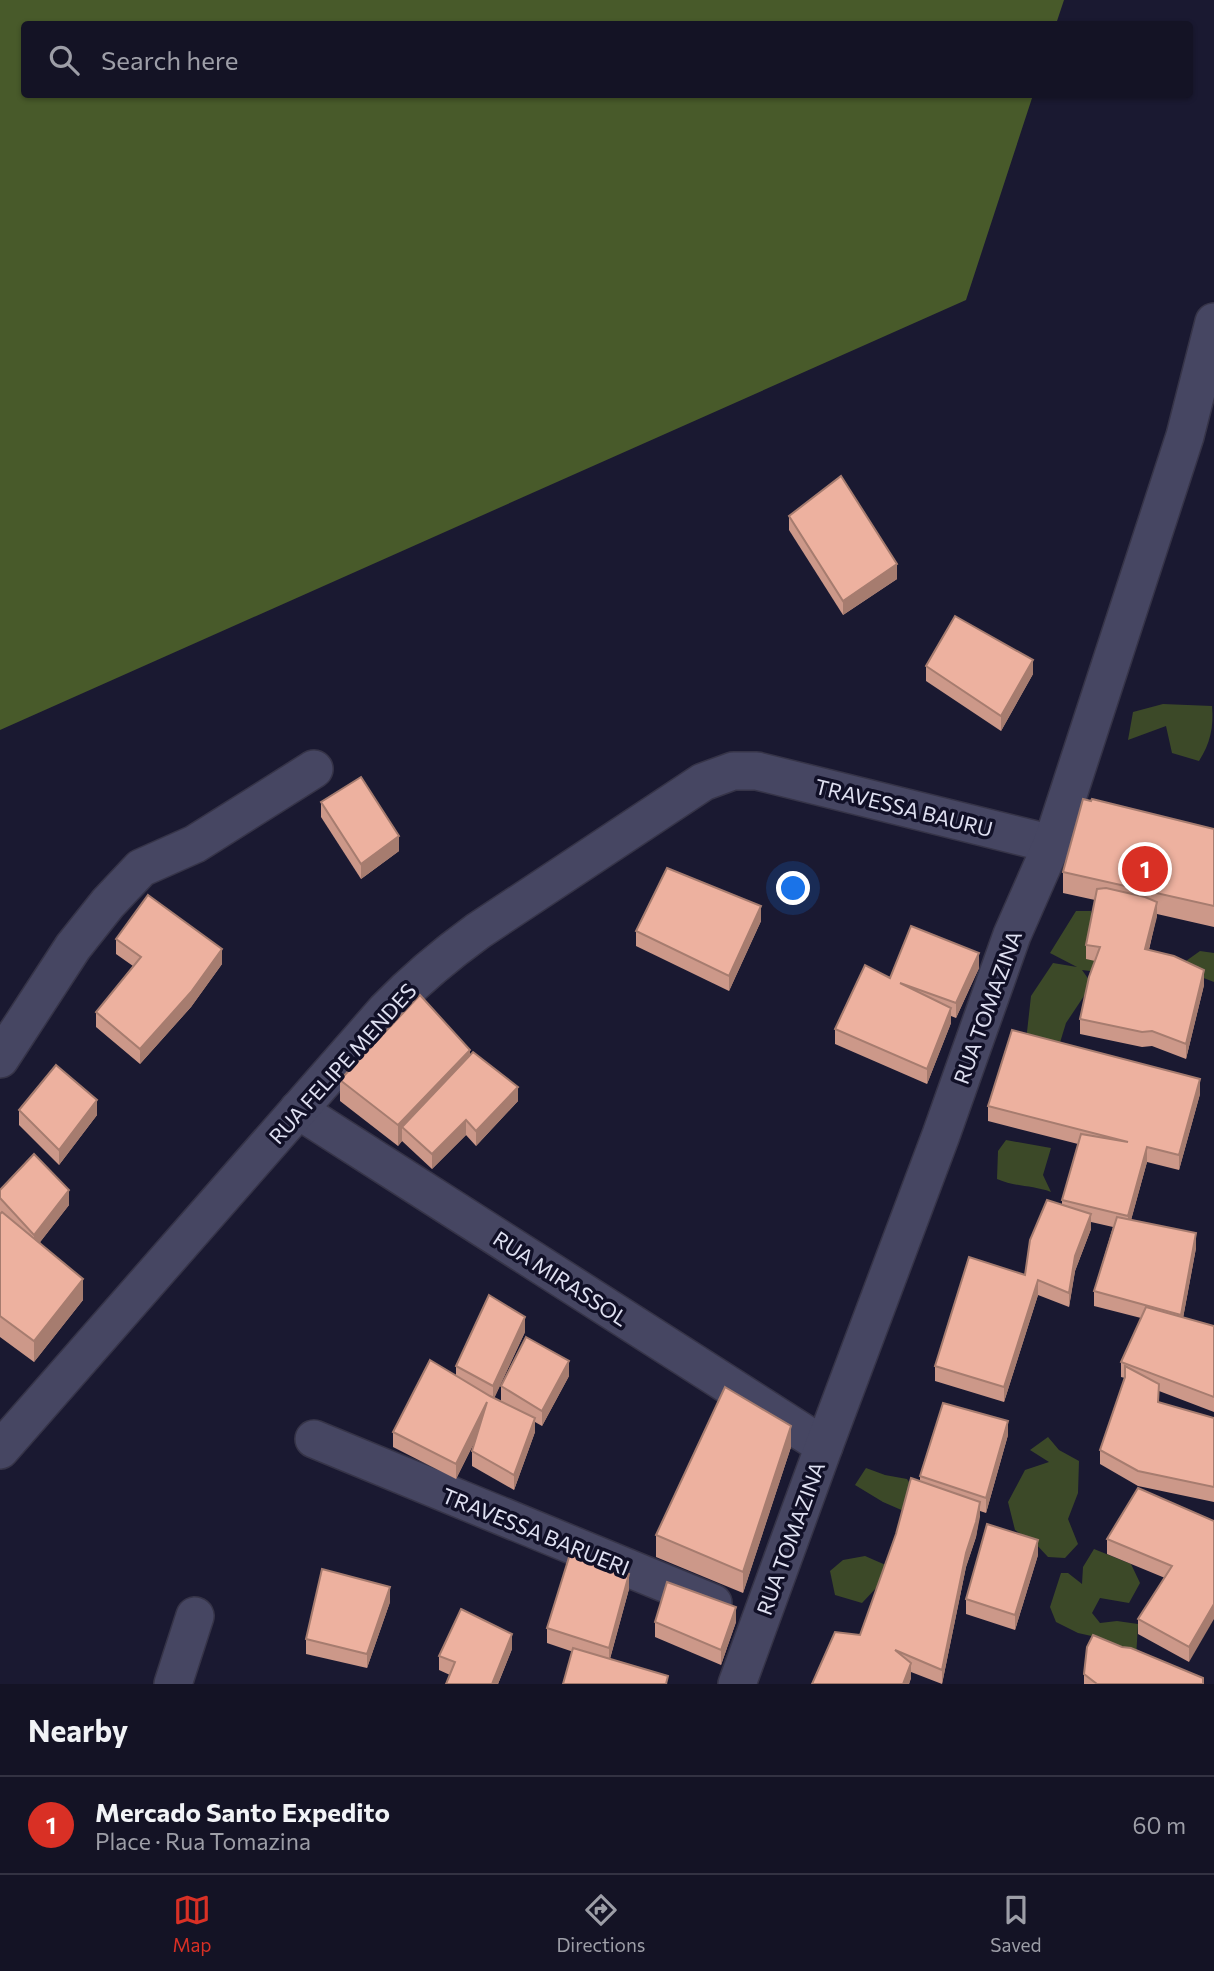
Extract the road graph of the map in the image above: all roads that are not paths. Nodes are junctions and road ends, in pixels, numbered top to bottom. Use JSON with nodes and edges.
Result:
{"nodes":[{"id":1,"x":1214,"y":322,"type":"edge"},
{"id":2,"x":1199,"y":439,"type":"edge"},
{"id":3,"x":314,"y":769,"type":"dead end"},
{"id":4,"x":757,"y":771,"type":"joint"},
{"id":5,"x":1052,"y":844,"type":"junction"},
{"id":6,"x":0,"y":1059,"type":"edge"},
{"id":7,"x":298,"y":1110,"type":"junction"},
{"id":8,"x":314,"y":1439,"type":"dead end"},
{"id":9,"x":824,"y":1446,"type":"junction"},
{"id":10,"x":0,"y":1450,"type":"edge"},
{"id":11,"x":195,"y":1616,"type":"dead end"},
{"id":12,"x":759,"y":1622,"type":"junction"},
{"id":13,"x":173,"y":1684,"type":"edge"},
{"id":14,"x":737,"y":1684,"type":"edge"}],
"edges":[{"from":1,"to":2,"type":"street","name":"RUA TOMAZINA"},
{"from":2,"to":5,"type":"street","name":"RUA TOMAZINA"},
{"from":3,"to":6,"type":"street"},
{"from":4,"to":5,"type":"street","name":"TRAVESSA BAURU"},
{"from":4,"to":7,"type":"street","name":"RUA FELIPE MENDES"},
{"from":5,"to":9,"type":"street","name":"RUA TOMAZINA"},
{"from":7,"to":9,"type":"street","name":"RUA MIRASSOL"},
{"from":7,"to":10,"type":"street","name":"RUA FELIPE MENDES"},
{"from":8,"to":12,"type":"street","name":"TRAVESSA BARUERI"},
{"from":9,"to":12,"type":"street","name":"RUA TOMAZINA"},
{"from":11,"to":13,"type":"street"},
{"from":12,"to":14,"type":"street","name":"RUA TOMAZINA"}]}
